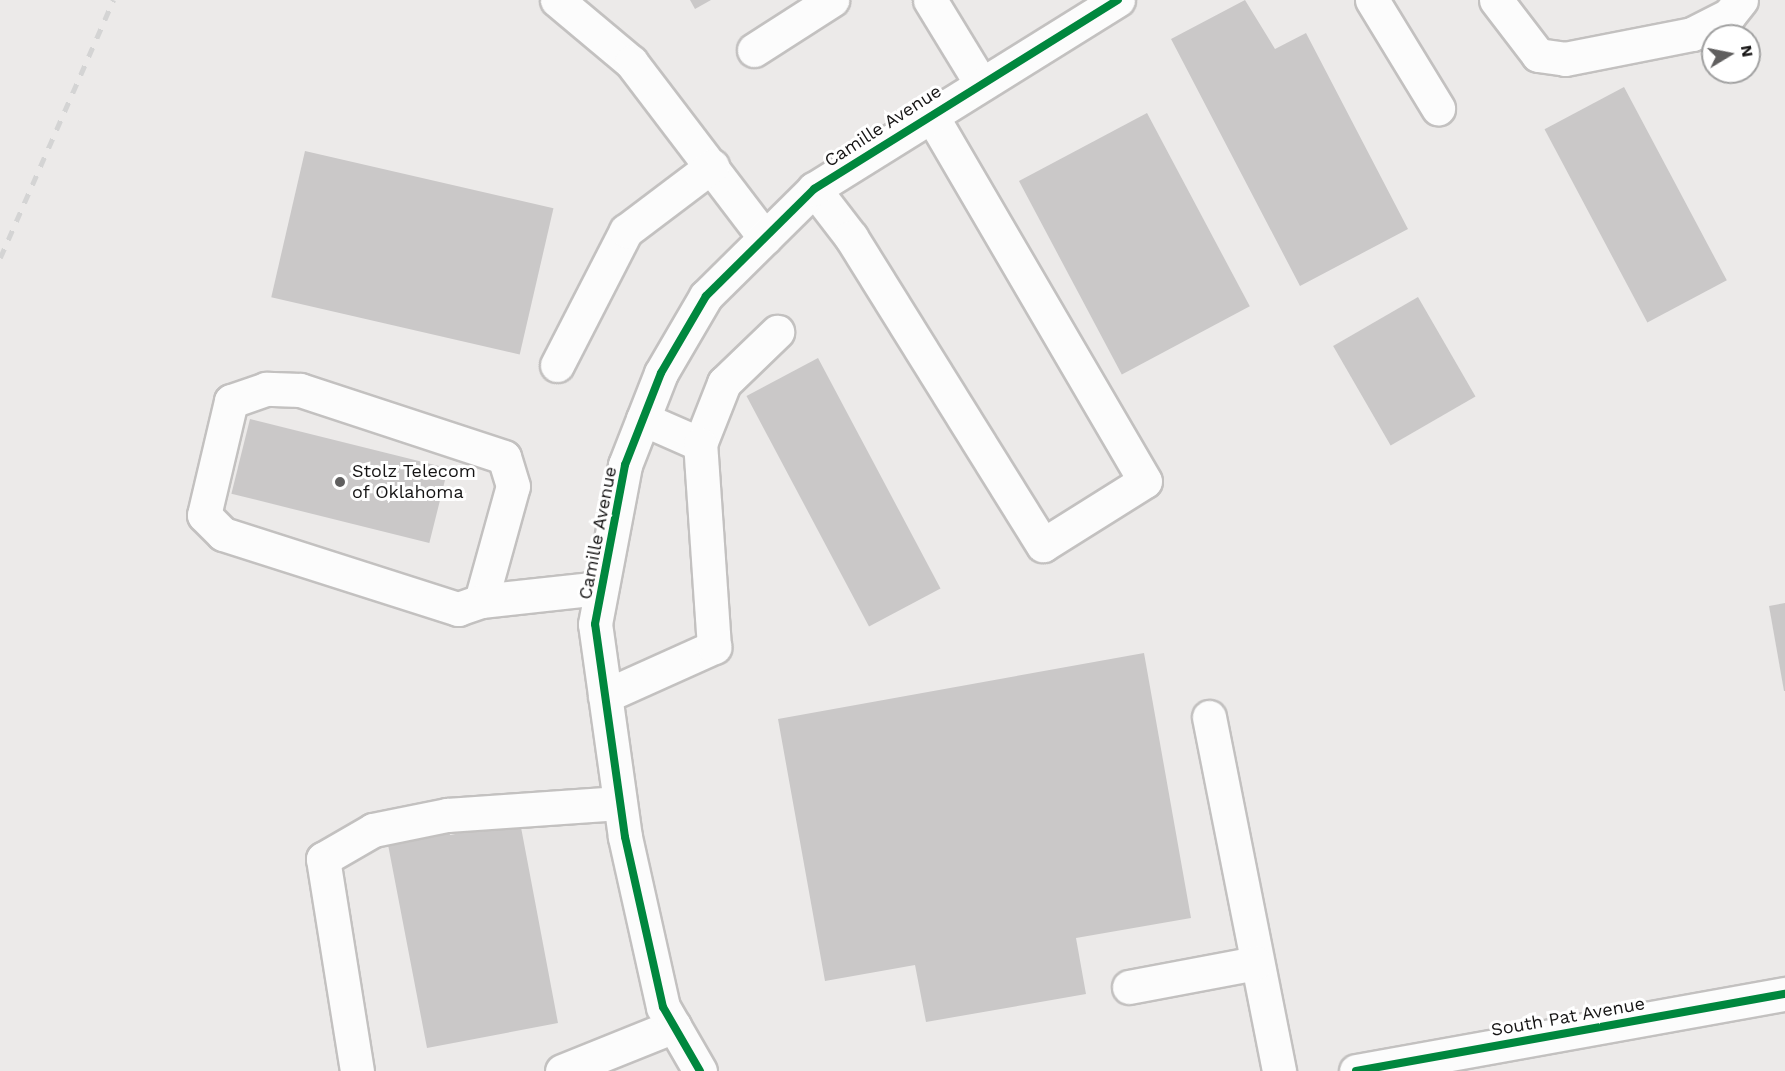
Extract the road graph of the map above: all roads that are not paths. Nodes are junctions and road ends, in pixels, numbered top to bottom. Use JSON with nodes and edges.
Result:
{"nodes":[{"id":1,"x":557,"y":0,"type":"edge"},
{"id":2,"x":832,"y":0,"type":"edge"},
{"id":3,"x":930,"y":0,"type":"edge"},
{"id":4,"x":1118,"y":0,"type":"edge"},
{"id":5,"x":1372,"y":0,"type":"edge"},
{"id":6,"x":1496,"y":0,"type":"edge"},
{"id":7,"x":1741,"y":0,"type":"edge"},
{"id":8,"x":754,"y":50,"type":"dead end"},
{"id":9,"x":980,"y":82,"type":"junction"},
{"id":10,"x":1438,"y":108,"type":"dead end"},
{"id":11,"x":930,"y":113,"type":"junction"},
{"id":12,"x":712,"y":166,"type":"junction"},
{"id":13,"x":814,"y":189,"type":"junction"},
{"id":14,"x":765,"y":238,"type":"junction"},
{"id":15,"x":777,"y":332,"type":"dead end"},
{"id":16,"x":557,"y":365,"type":"dead end"},
{"id":17,"x":643,"y":419,"type":"junction"},
{"id":18,"x":700,"y":444,"type":"junction"},
{"id":19,"x":601,"y":588,"type":"junction"},
{"id":20,"x":481,"y":601,"type":"junction"},
{"id":21,"x":605,"y":696,"type":"junction"},
{"id":22,"x":1209,"y":717,"type":"dead end"},
{"id":23,"x":620,"y":803,"type":"junction"},
{"id":24,"x":1256,"y":963,"type":"junction"},
{"id":25,"x":1129,"y":987,"type":"dead end"},
{"id":26,"x":1785,"y":994,"type":"edge"},
{"id":27,"x":674,"y":1026,"type":"junction"},
{"id":28,"x":357,"y":1071,"type":"edge"},
{"id":29,"x":562,"y":1071,"type":"edge"},
{"id":30,"x":700,"y":1071,"type":"edge"},
{"id":31,"x":1279,"y":1071,"type":"edge"},
{"id":32,"x":1356,"y":1071,"type":"edge"}],
"edges":[{"from":1,"to":12,"type":"street"},
{"from":2,"to":8,"type":"street"},
{"from":3,"to":9,"type":"street"},
{"from":4,"to":9,"type":"street","name":"Camille Avenue"},
{"from":5,"to":10,"type":"street"},
{"from":6,"to":7,"type":"street"},
{"from":9,"to":11,"type":"street","name":"Camille Avenue"},
{"from":11,"to":13,"type":"street","name":"Camille Avenue"},
{"from":11,"to":13,"type":"street"},
{"from":12,"to":14,"type":"street"},
{"from":12,"to":16,"type":"street"},
{"from":13,"to":14,"type":"street","name":"Camille Avenue"},
{"from":14,"to":17,"type":"street","name":"Camille Avenue"},
{"from":15,"to":18,"type":"street"},
{"from":17,"to":18,"type":"street"},
{"from":17,"to":19,"type":"street","name":"Camille Avenue"},
{"from":18,"to":21,"type":"street"},
{"from":19,"to":20,"type":"street"},
{"from":19,"to":21,"type":"street","name":"Camille Avenue"},
{"from":20,"to":20,"type":"street"},
{"from":21,"to":23,"type":"street","name":"Camille Avenue"},
{"from":22,"to":24,"type":"street"},
{"from":23,"to":27,"type":"street","name":"Camille Avenue"},
{"from":23,"to":28,"type":"street"},
{"from":24,"to":25,"type":"street"},
{"from":24,"to":31,"type":"street"},
{"from":26,"to":32,"type":"street","name":"South Pat Avenue"},
{"from":27,"to":29,"type":"street"},
{"from":27,"to":30,"type":"street","name":"Camille Avenue"}]}
